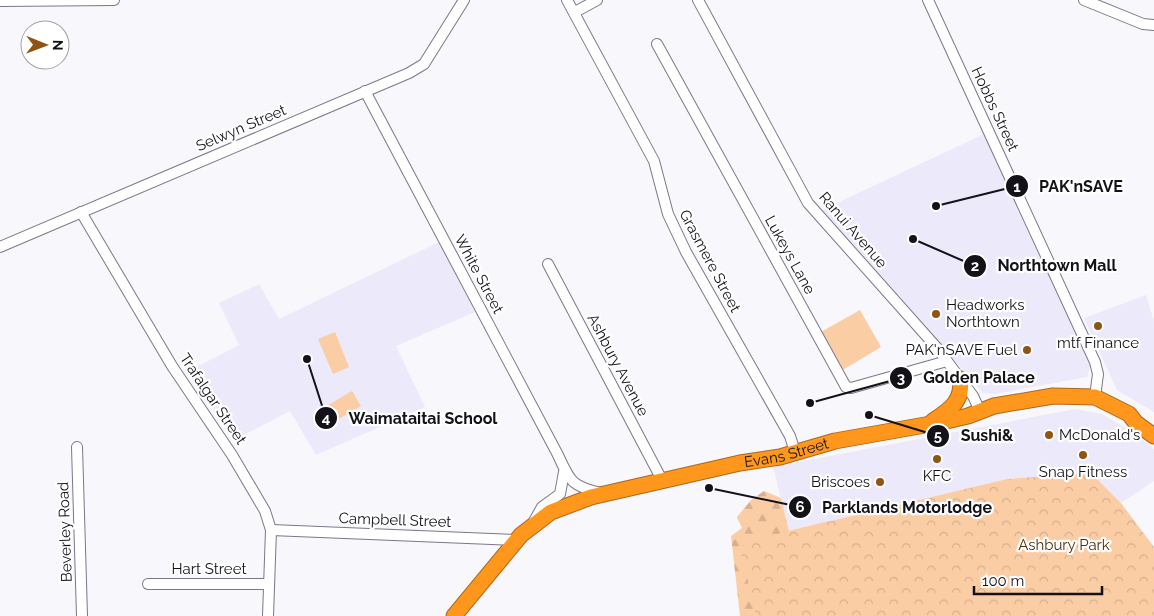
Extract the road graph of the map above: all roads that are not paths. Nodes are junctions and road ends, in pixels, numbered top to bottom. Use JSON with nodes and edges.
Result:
{"nodes":[{"id":1,"x":114,"y":0,"type":"edge"},
{"id":2,"x":464,"y":0,"type":"edge"},
{"id":3,"x":567,"y":0,"type":"edge"},
{"id":4,"x":598,"y":0,"type":"edge"},
{"id":5,"x":698,"y":0,"type":"edge"},
{"id":6,"x":928,"y":0,"type":"edge"},
{"id":7,"x":1084,"y":0,"type":"edge"},
{"id":8,"x":0,"y":1,"type":"edge"},
{"id":9,"x":575,"y":12,"type":"junction"},
{"id":10,"x":1154,"y":25,"type":"edge"},
{"id":11,"x":657,"y":44,"type":"dead end"},
{"id":12,"x":365,"y":92,"type":"junction"},
{"id":13,"x":81,"y":212,"type":"junction"},
{"id":14,"x":0,"y":247,"type":"edge"},
{"id":15,"x":548,"y":264,"type":"dead end"},
{"id":16,"x":947,"y":361,"type":"junction"},
{"id":17,"x":960,"y":378,"type":"junction"},
{"id":18,"x":1095,"y":397,"type":"junction"},
{"id":19,"x":980,"y":411,"type":"junction"},
{"id":20,"x":930,"y":423,"type":"junction"},
{"id":21,"x":1154,"y":436,"type":"edge"},
{"id":22,"x":77,"y":447,"type":"dead end"},
{"id":23,"x":794,"y":452,"type":"junction"},
{"id":24,"x":564,"y":472,"type":"junction"},
{"id":25,"x":662,"y":480,"type":"junction"},
{"id":26,"x":604,"y":493,"type":"junction"},
{"id":27,"x":531,"y":527,"type":"junction"},
{"id":28,"x":271,"y":530,"type":"junction"},
{"id":29,"x":517,"y":540,"type":"junction"},
{"id":30,"x":148,"y":584,"type":"dead end"},
{"id":31,"x":269,"y":584,"type":"junction"},
{"id":32,"x":82,"y":616,"type":"edge"},
{"id":33,"x":268,"y":616,"type":"edge"},
{"id":34,"x":454,"y":616,"type":"edge"}],
"edges":[{"from":1,"to":8,"type":"street"},
{"from":2,"to":12,"type":"street","name":"Selwyn Street"},
{"from":3,"to":9,"type":"street","name":"Grasmere Street"},
{"from":4,"to":9,"type":"street"},
{"from":5,"to":16,"type":"street","name":"Ranui Avenue"},
{"from":6,"to":18,"type":"street","name":"Hobbs Street"},
{"from":7,"to":10,"type":"street"},
{"from":9,"to":23,"type":"street","name":"Grasmere Street"},
{"from":11,"to":16,"type":"street","name":"Lukeys Lane"},
{"from":12,"to":13,"type":"street","name":"Selwyn Street"},
{"from":12,"to":24,"type":"street","name":"White Street"},
{"from":13,"to":14,"type":"street","name":"Selwyn Street"},
{"from":13,"to":28,"type":"street","name":"Trafalgar Street"},
{"from":15,"to":25,"type":"street","name":"Ashbury Avenue"},
{"from":16,"to":17,"type":"street","name":"Ranui Avenue"},
{"from":17,"to":19,"type":"street","name":"Ranui Avenue"},
{"from":17,"to":20,"type":"highway"},
{"from":18,"to":19,"type":"highway","name":"Evans Street"},
{"from":18,"to":21,"type":"highway","name":"Evans Street"},
{"from":19,"to":20,"type":"highway","name":"Evans Street"},
{"from":20,"to":23,"type":"highway","name":"Evans Street"},
{"from":22,"to":32,"type":"street","name":"Beverley Road"},
{"from":23,"to":25,"type":"highway","name":"Evans Street"},
{"from":24,"to":26,"type":"street","name":"White Street"},
{"from":24,"to":27,"type":"street"},
{"from":25,"to":26,"type":"highway","name":"Evans Street"},
{"from":26,"to":27,"type":"highway","name":"Evans Street"},
{"from":27,"to":29,"type":"highway","name":"Evans Street"},
{"from":28,"to":29,"type":"street","name":"Campbell Street"},
{"from":28,"to":31,"type":"street","name":"Trafalgar Street"},
{"from":29,"to":34,"type":"highway","name":"Evans Street"},
{"from":30,"to":31,"type":"street","name":"Hart Street"},
{"from":31,"to":33,"type":"street","name":"Trafalgar Street"}]}
